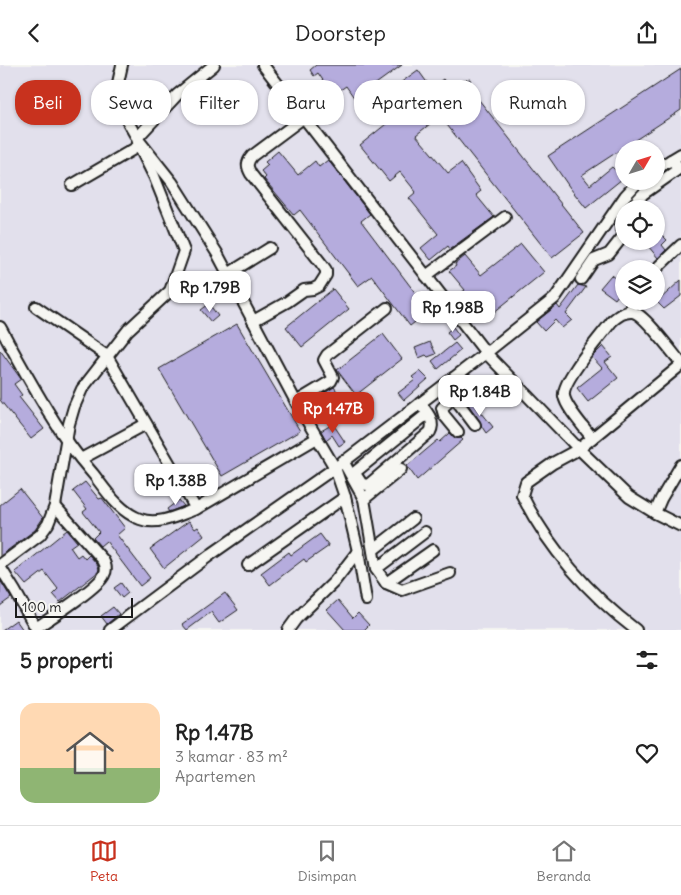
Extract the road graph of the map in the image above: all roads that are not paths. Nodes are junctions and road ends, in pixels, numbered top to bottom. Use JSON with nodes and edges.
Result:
{"nodes":[{"id":1,"x":122,"y":65,"type":"edge"},
{"id":2,"x":214,"y":65,"type":"edge"},
{"id":3,"x":263,"y":65,"type":"edge"},
{"id":4,"x":274,"y":80,"type":"edge"},
{"id":5,"x":294,"y":125,"type":"edge"},
{"id":6,"x":308,"y":125,"type":"edge"},
{"id":7,"x":138,"y":142,"type":"junction"},
{"id":8,"x":681,"y":154,"type":"edge"},
{"id":9,"x":671,"y":160,"type":"junction"},
{"id":10,"x":665,"y":164,"type":"edge"},
{"id":11,"x":72,"y":185,"type":"dead end"},
{"id":12,"x":631,"y":190,"type":"edge"},
{"id":13,"x":637,"y":200,"type":"edge"},
{"id":14,"x":505,"y":217,"type":"dead end"},
{"id":15,"x":681,"y":245,"type":"edge"},
{"id":16,"x":615,"y":247,"type":"edge"},
{"id":17,"x":270,"y":248,"type":"dead end"},
{"id":18,"x":665,"y":260,"type":"edge"},
{"id":19,"x":228,"y":274,"type":"junction"},
{"id":20,"x":426,"y":276,"type":"junction"},
{"id":21,"x":581,"y":279,"type":"dead end"},
{"id":22,"x":36,"y":307,"type":"dead end"},
{"id":23,"x":387,"y":308,"type":"dead end"},
{"id":24,"x":630,"y":312,"type":"joint"},
{"id":25,"x":253,"y":321,"type":"junction"},
{"id":26,"x":0,"y":327,"type":"edge"},
{"id":27,"x":486,"y":353,"type":"junction"},
{"id":28,"x":107,"y":356,"type":"junction"},
{"id":29,"x":681,"y":364,"type":"edge"},
{"id":30,"x":452,"y":378,"type":"junction"},
{"id":31,"x":454,"y":397,"type":"junction"},
{"id":32,"x":296,"y":402,"type":"junction"},
{"id":33,"x":420,"y":403,"type":"junction"},
{"id":34,"x":428,"y":413,"type":"junction"},
{"id":35,"x":146,"y":423,"type":"junction"},
{"id":36,"x":475,"y":425,"type":"dead end"},
{"id":37,"x":458,"y":432,"type":"dead end"},
{"id":38,"x":317,"y":438,"type":"junction"},
{"id":39,"x":592,"y":438,"type":"junction"},
{"id":40,"x":66,"y":440,"type":"junction"},
{"id":41,"x":579,"y":449,"type":"junction"},
{"id":42,"x":81,"y":459,"type":"junction"},
{"id":43,"x":345,"y":460,"type":"junction"},
{"id":44,"x":681,"y":465,"type":"edge"},
{"id":45,"x":335,"y":468,"type":"junction"},
{"id":46,"x":401,"y":469,"type":"dead end"},
{"id":47,"x":354,"y":473,"type":"junction"},
{"id":48,"x":345,"y":497,"type":"junction"},
{"id":49,"x":364,"y":499,"type":"junction"},
{"id":50,"x":55,"y":506,"type":"junction"},
{"id":51,"x":196,"y":509,"type":"junction"},
{"id":52,"x":655,"y":513,"type":"junction"},
{"id":53,"x":413,"y":519,"type":"dead end"},
{"id":54,"x":681,"y":526,"type":"edge"},
{"id":55,"x":424,"y":532,"type":"dead end"},
{"id":56,"x":374,"y":550,"type":"junction"},
{"id":57,"x":433,"y":550,"type":"dead end"},
{"id":58,"x":358,"y":551,"type":"junction"},
{"id":59,"x":248,"y":565,"type":"dead end"},
{"id":60,"x":0,"y":566,"type":"edge"},
{"id":61,"x":376,"y":569,"type":"junction"},
{"id":62,"x":450,"y":573,"type":"dead end"},
{"id":63,"x":386,"y":583,"type":"junction"},
{"id":64,"x":366,"y":600,"type":"dead end"},
{"id":65,"x":36,"y":629,"type":"edge"},
{"id":66,"x":110,"y":630,"type":"edge"},
{"id":67,"x":288,"y":630,"type":"edge"},
{"id":68,"x":636,"y":630,"type":"edge"}],
"edges":[{"from":1,"to":7,"type":"lane"},
{"from":2,"to":7,"type":"lane"},
{"from":3,"to":4,"type":"lane"},
{"from":5,"to":25,"type":"lane"},
{"from":6,"to":20,"type":"lane"},
{"from":7,"to":11,"type":"lane"},
{"from":7,"to":19,"type":"lane"},
{"from":7,"to":28,"type":"lane"},
{"from":8,"to":9,"type":"lane"},
{"from":9,"to":10,"type":"lane"},
{"from":9,"to":13,"type":"lane"},
{"from":12,"to":27,"type":"lane"},
{"from":14,"to":20,"type":"lane"},
{"from":15,"to":18,"type":"lane"},
{"from":16,"to":21,"type":"lane"},
{"from":17,"to":19,"type":"lane"},
{"from":19,"to":25,"type":"lane"},
{"from":20,"to":27,"type":"lane"},
{"from":22,"to":28,"type":"lane"},
{"from":23,"to":32,"type":"lane"},
{"from":24,"to":29,"type":"lane"},
{"from":24,"to":39,"type":"lane"},
{"from":25,"to":32,"type":"lane"},
{"from":26,"to":40,"type":"lane"},
{"from":27,"to":30,"type":"lane"},
{"from":27,"to":41,"type":"lane"},
{"from":28,"to":35,"type":"lane"},
{"from":28,"to":40,"type":"lane"},
{"from":29,"to":39,"type":"lane"},
{"from":30,"to":31,"type":"lane"},
{"from":30,"to":33,"type":"lane"},
{"from":31,"to":36,"type":"lane"},
{"from":31,"to":37,"type":"lane"},
{"from":32,"to":38,"type":"lane"},
{"from":33,"to":34,"type":"lane"},
{"from":33,"to":43,"type":"lane"},
{"from":34,"to":47,"type":"lane"},
{"from":34,"to":47,"type":"lane"},
{"from":35,"to":42,"type":"lane"},
{"from":35,"to":51,"type":"lane"},
{"from":38,"to":45,"type":"lane"},
{"from":38,"to":51,"type":"lane"},
{"from":39,"to":41,"type":"lane"},
{"from":40,"to":42,"type":"lane"},
{"from":40,"to":50,"type":"lane"},
{"from":41,"to":52,"type":"lane"},
{"from":41,"to":68,"type":"lane"},
{"from":42,"to":51,"type":"lane"},
{"from":43,"to":45,"type":"lane"},
{"from":43,"to":47,"type":"lane"},
{"from":43,"to":49,"type":"lane"},
{"from":44,"to":52,"type":"lane"},
{"from":45,"to":48,"type":"lane"},
{"from":45,"to":66,"type":"lane"},
{"from":46,"to":49,"type":"lane"},
{"from":48,"to":58,"type":"lane"},
{"from":48,"to":59,"type":"lane"},
{"from":49,"to":56,"type":"lane"},
{"from":50,"to":60,"type":"lane"},
{"from":50,"to":65,"type":"lane"},
{"from":52,"to":54,"type":"lane"},
{"from":53,"to":56,"type":"lane"},
{"from":55,"to":61,"type":"lane"},
{"from":56,"to":61,"type":"lane"},
{"from":57,"to":63,"type":"lane"},
{"from":58,"to":64,"type":"lane"},
{"from":58,"to":67,"type":"lane"},
{"from":60,"to":65,"type":"lane"},
{"from":61,"to":63,"type":"lane"},
{"from":62,"to":63,"type":"lane"}]}
